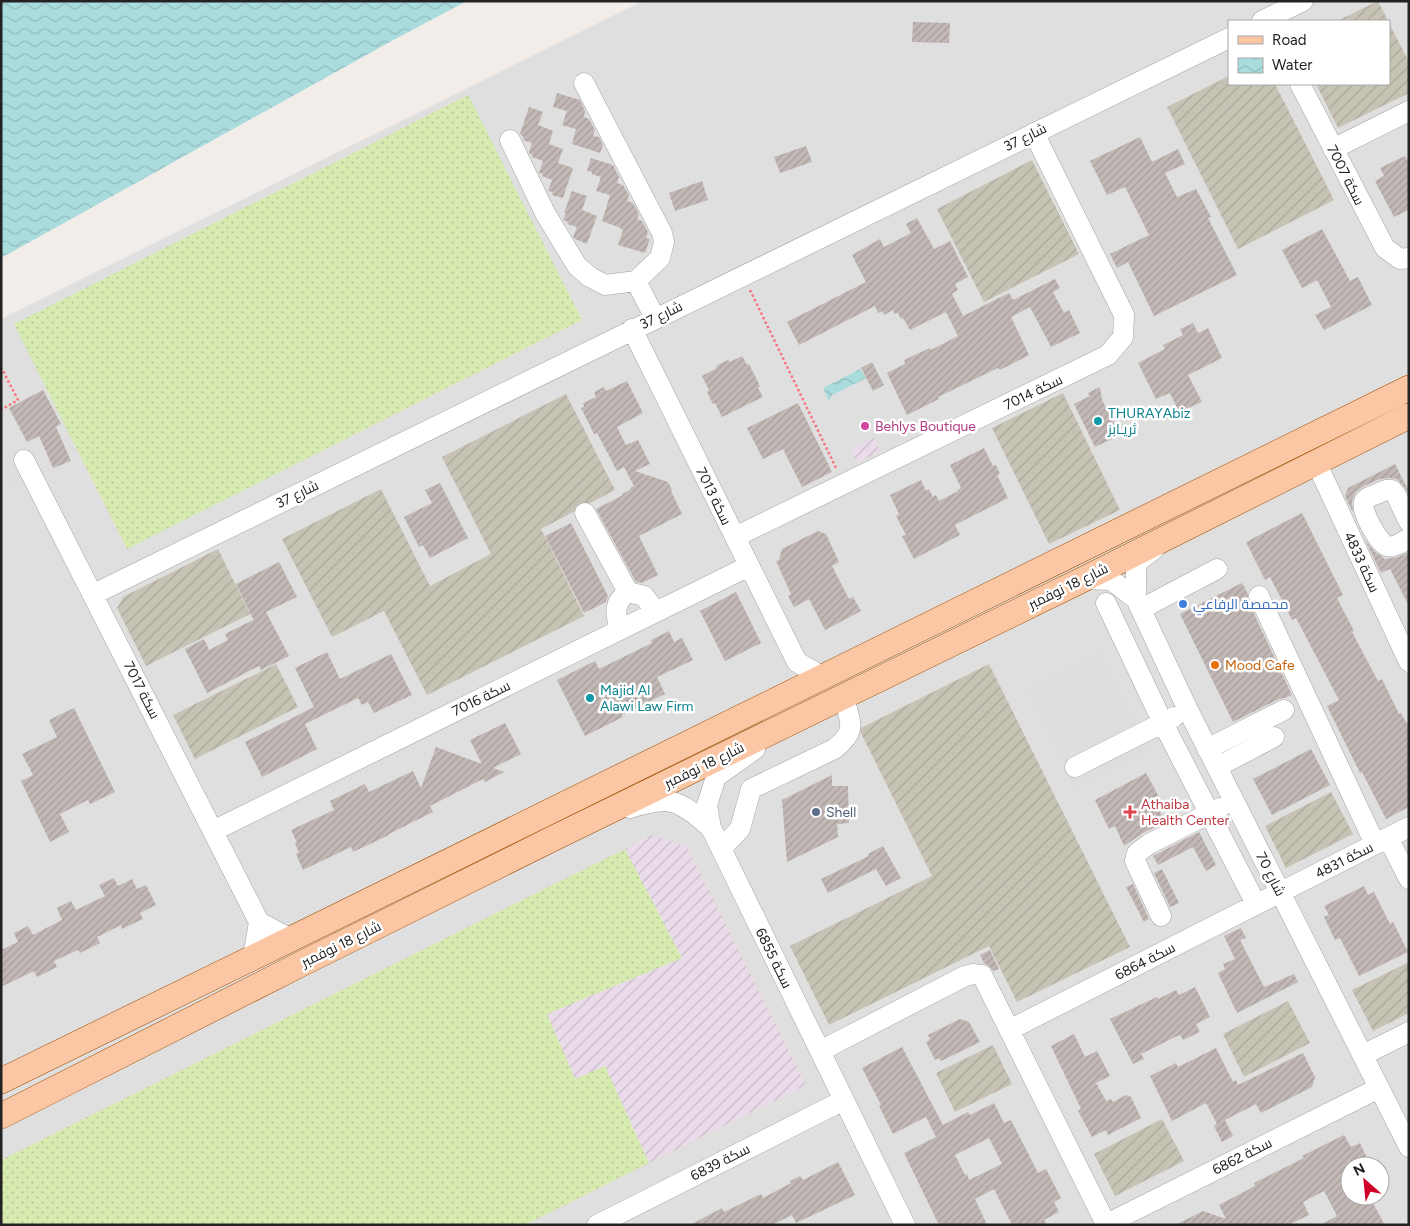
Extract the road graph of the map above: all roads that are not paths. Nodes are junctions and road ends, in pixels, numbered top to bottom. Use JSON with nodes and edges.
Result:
{"nodes":[{"id":1,"x":1303,"y":1,"type":"edge"},
{"id":2,"x":1266,"y":20,"type":"edge"},
{"id":3,"x":1228,"y":38,"type":"edge"},
{"id":4,"x":584,"y":82,"type":"dead end"},
{"id":5,"x":1301,"y":85,"type":"edge"},
{"id":6,"x":1409,"y":111,"type":"edge"},
{"id":7,"x":1034,"y":133,"type":"junction"},
{"id":8,"x":510,"y":140,"type":"dead end"},
{"id":9,"x":1333,"y":149,"type":"junction"},
{"id":10,"x":1404,"y":258,"type":"edge"},
{"id":11,"x":636,"y":281,"type":"junction"},
{"id":12,"x":656,"y":318,"type":"junction"},
{"id":13,"x":632,"y":330,"type":"junction"},
{"id":14,"x":1409,"y":388,"type":"edge"},
{"id":15,"x":1409,"y":416,"type":"edge"},
{"id":16,"x":24,"y":460,"type":"dead end"},
{"id":17,"x":1316,"y":462,"type":"junction"},
{"id":18,"x":585,"y":513,"type":"dead end"},
{"id":19,"x":1409,"y":522,"type":"edge"},
{"id":20,"x":1370,"y":524,"type":"junction"},
{"id":21,"x":1173,"y":534,"type":"junction"},
{"id":22,"x":1349,"y":535,"type":"junction"},
{"id":23,"x":735,"y":538,"type":"junction"},
{"id":24,"x":1409,"y":538,"type":"edge"},
{"id":25,"x":749,"y":566,"type":"junction"},
{"id":26,"x":1217,"y":569,"type":"dead end"},
{"id":27,"x":1084,"y":579,"type":"junction"},
{"id":28,"x":628,"y":592,"type":"junction"},
{"id":29,"x":94,"y":594,"type":"junction"},
{"id":30,"x":1259,"y":596,"type":"dead end"},
{"id":31,"x":1106,"y":603,"type":"dead end"},
{"id":32,"x":1139,"y":604,"type":"junction"},
{"id":33,"x":656,"y":612,"type":"junction"},
{"id":34,"x":620,"y":630,"type":"junction"},
{"id":35,"x":1403,"y":637,"type":"edge"},
{"id":36,"x":797,"y":662,"type":"junction"},
{"id":37,"x":1409,"y":662,"type":"edge"},
{"id":38,"x":823,"y":677,"type":"junction"},
{"id":39,"x":790,"y":693,"type":"junction"},
{"id":40,"x":844,"y":697,"type":"junction"},
{"id":41,"x":1188,"y":710,"type":"junction"},
{"id":42,"x":1284,"y":710,"type":"dead end"},
{"id":43,"x":796,"y":720,"type":"junction"},
{"id":44,"x":1163,"y":723,"type":"junction"},
{"id":45,"x":1274,"y":737,"type":"dead end"},
{"id":46,"x":1207,"y":749,"type":"junction"},
{"id":47,"x":1076,"y":767,"type":"dead end"},
{"id":48,"x":1217,"y":767,"type":"junction"},
{"id":49,"x":1233,"y":802,"type":"junction"},
{"id":50,"x":1210,"y":813,"type":"junction"},
{"id":51,"x":710,"y":828,"type":"junction"},
{"id":52,"x":1409,"y":828,"type":"edge"},
{"id":53,"x":213,"y":831,"type":"junction"},
{"id":54,"x":554,"y":838,"type":"junction"},
{"id":55,"x":1382,"y":841,"type":"junction"},
{"id":56,"x":721,"y":850,"type":"junction"},
{"id":57,"x":1409,"y":879,"type":"edge"},
{"id":58,"x":1280,"y":892,"type":"junction"},
{"id":59,"x":1256,"y":904,"type":"junction"},
{"id":60,"x":1161,"y":916,"type":"dead end"},
{"id":61,"x":259,"y":922,"type":"junction"},
{"id":62,"x":291,"y":939,"type":"junction"},
{"id":63,"x":253,"y":958,"type":"junction"},
{"id":64,"x":1009,"y":1030,"type":"junction"},
{"id":65,"x":1409,"y":1032,"type":"edge"},
{"id":66,"x":820,"y":1051,"type":"junction"},
{"id":67,"x":1363,"y":1055,"type":"junction"},
{"id":68,"x":1,"y":1081,"type":"edge"},
{"id":69,"x":1379,"y":1088,"type":"junction"},
{"id":70,"x":844,"y":1100,"type":"junction"},
{"id":71,"x":1,"y":1116,"type":"edge"},
{"id":72,"x":1409,"y":1146,"type":"edge"},
{"id":73,"x":597,"y":1225,"type":"edge"},
{"id":74,"x":905,"y":1225,"type":"edge"},
{"id":75,"x":1105,"y":1225,"type":"edge"}],
"edges":[{"from":1,"to":2,"type":"street"},
{"from":3,"to":7,"type":"street","name":"شارع 37"},
{"from":4,"to":11,"type":"street"},
{"from":5,"to":9,"type":"street","name":"سكة 7007"},
{"from":6,"to":9,"type":"street"},
{"from":7,"to":12,"type":"street","name":"شارع 37"},
{"from":7,"to":23,"type":"street","name":"سكة 7014"},
{"from":8,"to":11,"type":"street"},
{"from":9,"to":10,"type":"street","name":"سكة 7007"},
{"from":11,"to":12,"type":"street"},
{"from":12,"to":13,"type":"street","name":"شارع 37"},
{"from":13,"to":23,"type":"street","name":"سكة 7013"},
{"from":13,"to":29,"type":"street","name":"شارع 37"},
{"from":14,"to":38,"type":"main road","name":"شارع 18 نوفمبر"},
{"from":15,"to":17,"type":"main road","name":"شارع 18 نوفمبر"},
{"from":16,"to":29,"type":"street","name":"سكة 7017"},
{"from":17,"to":21,"type":"main road","name":"شارع 18 نوفمبر"},
{"from":17,"to":22,"type":"street","name":"سكة 4833"},
{"from":18,"to":28,"type":"street"},
{"from":19,"to":20,"type":"street"},
{"from":20,"to":22,"type":"street"},
{"from":20,"to":24,"type":"street"},
{"from":21,"to":27,"type":"main road","name":"شارع 18 نوفمبر"},
{"from":21,"to":32,"type":"street","name":"شارع 70"},
{"from":22,"to":35,"type":"street","name":"سكة 4833"},
{"from":23,"to":25,"type":"street","name":"سكة 7013"},
{"from":25,"to":33,"type":"street","name":"سكة 7016"},
{"from":25,"to":36,"type":"street","name":"سكة 7013"},
{"from":26,"to":32,"type":"street"},
{"from":27,"to":32,"type":"street","name":"شارع 70"},
{"from":27,"to":40,"type":"main road","name":"شارع 18 نوفمبر"},
{"from":28,"to":33,"type":"street"},
{"from":28,"to":34,"type":"street"},
{"from":29,"to":53,"type":"street","name":"سكة 7017"},
{"from":30,"to":55,"type":"street"},
{"from":31,"to":44,"type":"street"},
{"from":32,"to":41,"type":"street","name":"شارع 70"},
{"from":33,"to":34,"type":"street","name":"سكة 7016"},
{"from":34,"to":53,"type":"street","name":"سكة 7016"},
{"from":35,"to":37,"type":"street","name":"سكة 4833"},
{"from":36,"to":38,"type":"street"},
{"from":36,"to":39,"type":"street"},
{"from":38,"to":39,"type":"main road","name":"شارع 18 نوفمبر"},
{"from":39,"to":62,"type":"main road","name":"شارع 18 نوفمبر"},
{"from":40,"to":43,"type":"main road","name":"شارع 18 نوفمبر"},
{"from":40,"to":56,"type":"street"},
{"from":41,"to":44,"type":"street"},
{"from":41,"to":46,"type":"street","name":"شارع 70"},
{"from":42,"to":46,"type":"street"},
{"from":43,"to":51,"type":"street","name":"سكة 6855"},
{"from":43,"to":54,"type":"main road","name":"شارع 18 نوفمبر"},
{"from":44,"to":47,"type":"street"},
{"from":44,"to":50,"type":"street"},
{"from":45,"to":48,"type":"street"},
{"from":46,"to":48,"type":"street","name":"شارع 70"},
{"from":48,"to":49,"type":"street","name":"شارع 70"},
{"from":49,"to":50,"type":"street"},
{"from":49,"to":58,"type":"street","name":"شارع 70"},
{"from":50,"to":59,"type":"street"},
{"from":50,"to":60,"type":"street"},
{"from":51,"to":54,"type":"street"},
{"from":51,"to":56,"type":"street","name":"سكة 6855"},
{"from":52,"to":55,"type":"street","name":"سكة 4831"},
{"from":53,"to":61,"type":"street","name":"سكة 7017"},
{"from":54,"to":71,"type":"main road","name":"شارع 18 نوفمبر"},
{"from":55,"to":57,"type":"street"},
{"from":55,"to":58,"type":"street","name":"سكة 4831"},
{"from":56,"to":66,"type":"street","name":"سكة 6855"},
{"from":58,"to":59,"type":"street","name":"سكة 6864"},
{"from":58,"to":67,"type":"street","name":"شارع 70"},
{"from":59,"to":64,"type":"street","name":"سكة 6864"},
{"from":61,"to":62,"type":"street"},
{"from":61,"to":63,"type":"street"},
{"from":62,"to":63,"type":"main road","name":"شارع 18 نوفمبر"},
{"from":63,"to":68,"type":"main road","name":"شارع 18 نوفمبر"},
{"from":64,"to":66,"type":"street"},
{"from":64,"to":75,"type":"street"},
{"from":65,"to":67,"type":"street"},
{"from":66,"to":70,"type":"street","name":"سكة 6855"},
{"from":67,"to":69,"type":"street","name":"شارع 70"},
{"from":69,"to":72,"type":"street","name":"شارع 70"},
{"from":69,"to":75,"type":"street","name":"سكة 6862"},
{"from":70,"to":73,"type":"street","name":"سكة 6839"},
{"from":70,"to":74,"type":"street","name":"سكة 6855"}]}
